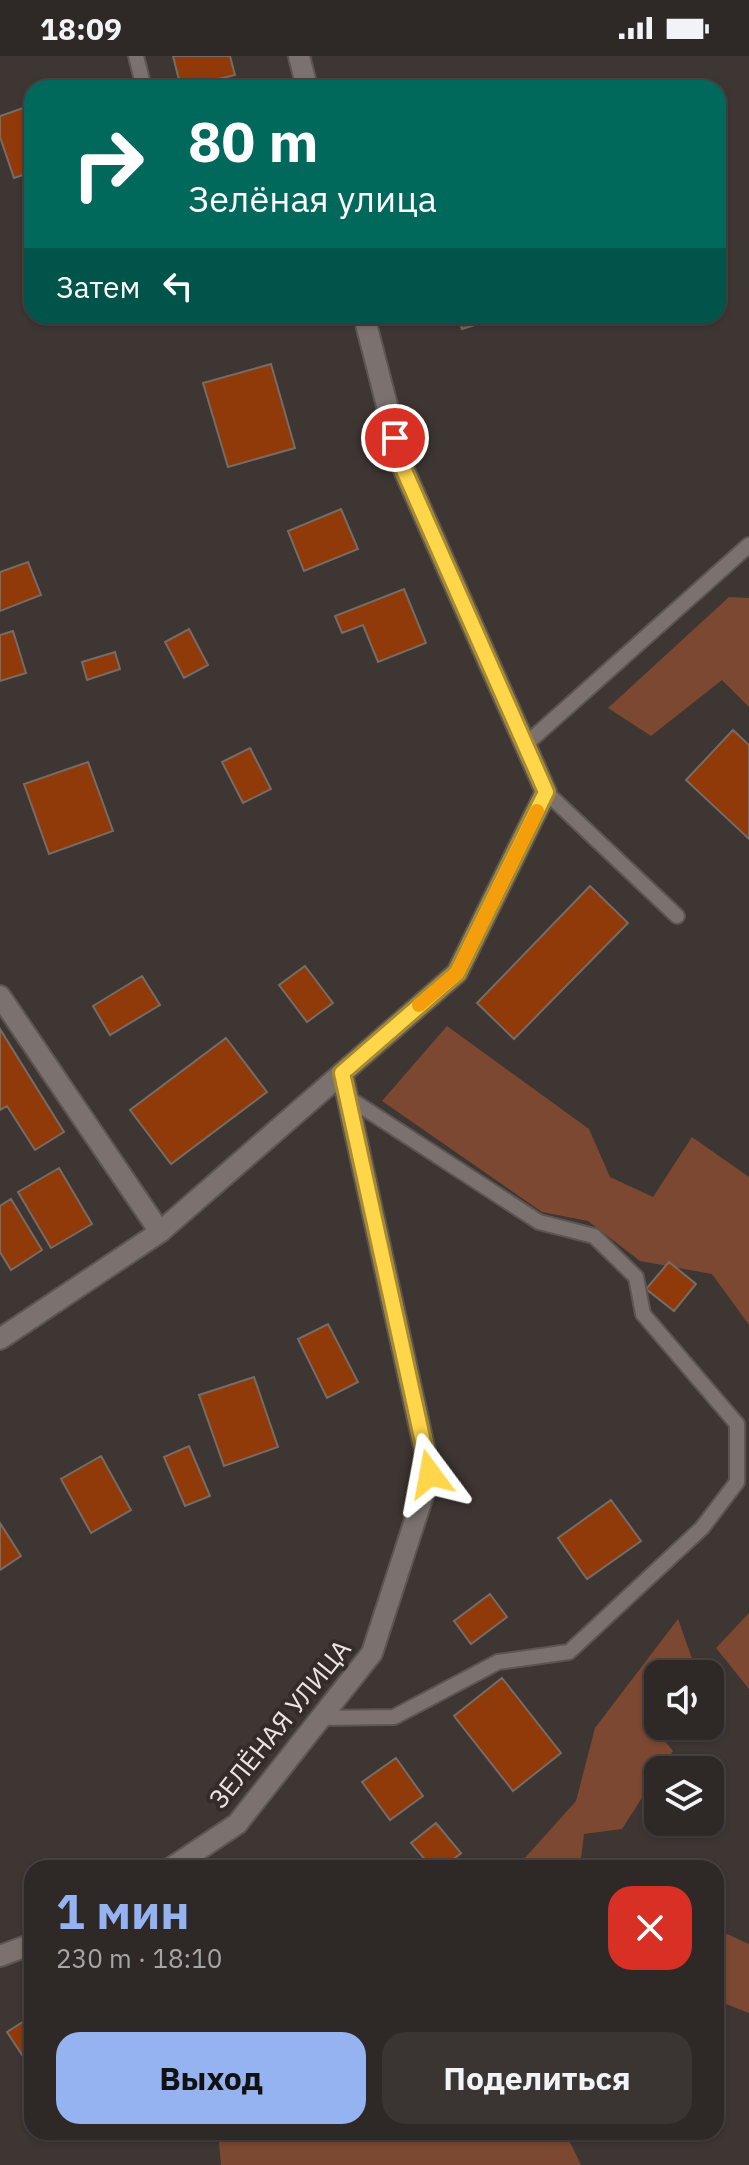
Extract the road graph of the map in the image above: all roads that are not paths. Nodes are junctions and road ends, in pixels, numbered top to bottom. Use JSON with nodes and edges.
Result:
{"nodes":[{"id":1,"x":136,"y":56,"type":"edge"},
{"id":2,"x":299,"y":56,"type":"edge"},
{"id":3,"x":142,"y":80,"type":"edge"},
{"id":4,"x":304,"y":80,"type":"edge"},
{"id":5,"x":366,"y":324,"type":"edge"},
{"id":6,"x":749,"y":545,"type":"edge"},
{"id":7,"x":525,"y":745,"type":"junction"},
{"id":8,"x":546,"y":792,"type":"junction"},
{"id":9,"x":677,"y":916,"type":"dead end"},
{"id":10,"x":0,"y":996,"type":"edge"},
{"id":11,"x":342,"y":1073,"type":"junction"},
{"id":12,"x":347,"y":1097,"type":"junction"},
{"id":13,"x":160,"y":1232,"type":"junction"},
{"id":14,"x":0,"y":1339,"type":"edge"},
{"id":15,"x":320,"y":1718,"type":"junction"},
{"id":16,"x":183,"y":1860,"type":"edge"},
{"id":17,"x":24,"y":1947,"type":"edge"},
{"id":18,"x":0,"y":1956,"type":"edge"}],
"edges":[{"from":1,"to":3,"type":"lane"},
{"from":2,"to":4,"type":"street"},
{"from":5,"to":7,"type":"street"},
{"from":6,"to":7,"type":"lane"},
{"from":7,"to":8,"type":"street"},
{"from":8,"to":9,"type":"lane"},
{"from":8,"to":11,"type":"street"},
{"from":10,"to":13,"type":"street"},
{"from":11,"to":12,"type":"street","name":"ЗЕЛЁНАЯ УЛИЦА"},
{"from":11,"to":13,"type":"street"},
{"from":12,"to":15,"type":"street","name":"ЗЕЛЁНАЯ УЛИЦА"},
{"from":12,"to":15,"type":"lane"},
{"from":13,"to":14,"type":"street"},
{"from":15,"to":16,"type":"street","name":"ЗЕЛЁНАЯ УЛИЦА"},
{"from":17,"to":18,"type":"street"}]}
